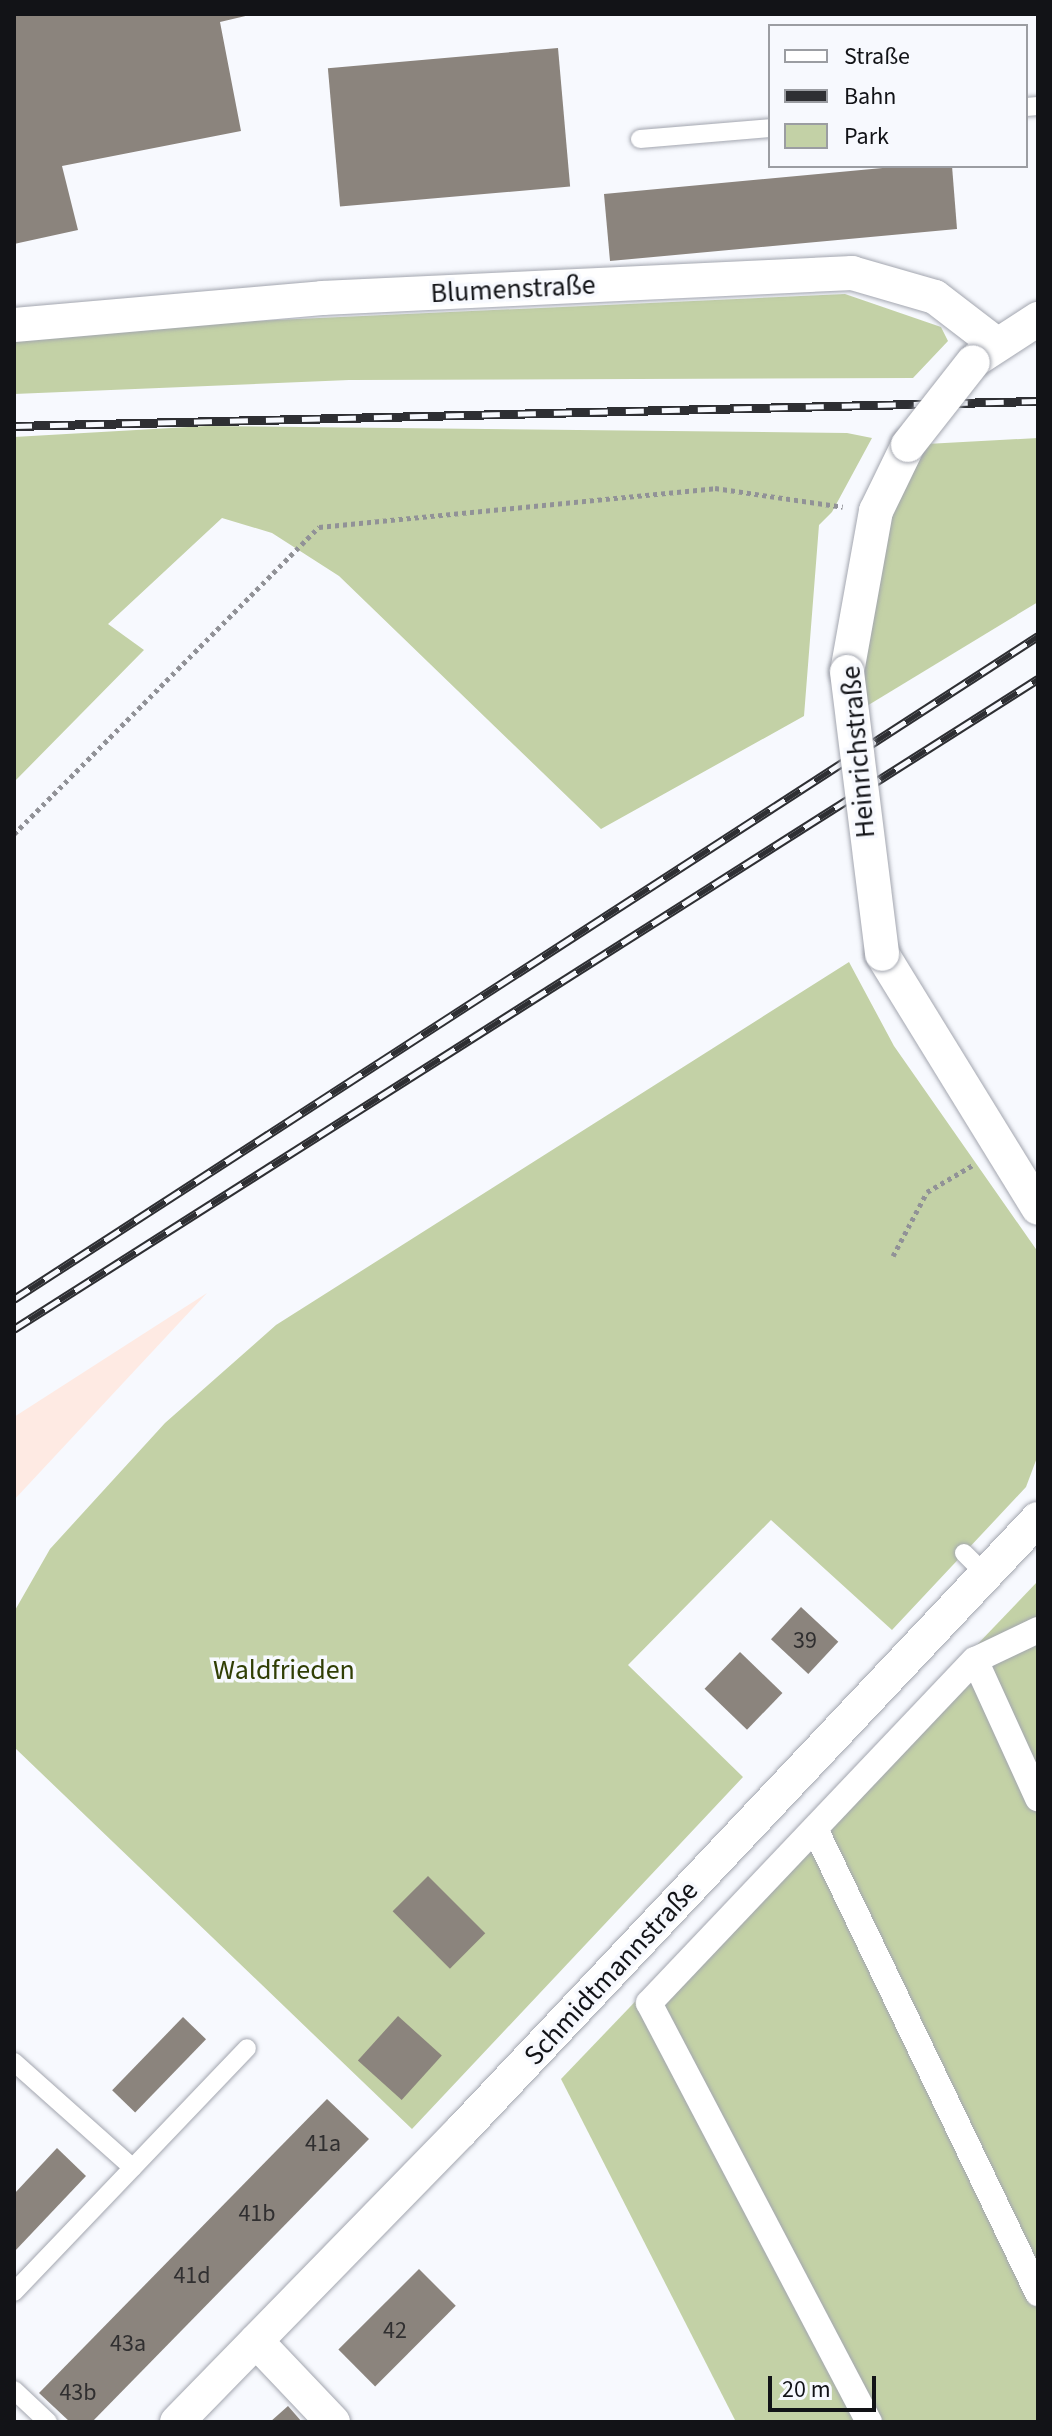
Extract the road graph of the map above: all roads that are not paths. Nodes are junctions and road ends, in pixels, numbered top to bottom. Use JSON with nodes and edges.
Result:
{"nodes":[{"id":1,"x":768,"y":128,"type":"edge"},
{"id":2,"x":640,"y":139,"type":"dead end"},
{"id":3,"x":1038,"y":319,"type":"edge"},
{"id":4,"x":14,"y":325,"type":"edge"},
{"id":5,"x":984,"y":353,"type":"junction"},
{"id":6,"x":1038,"y":1208,"type":"edge"},
{"id":7,"x":1038,"y":1519,"type":"edge"},
{"id":8,"x":1038,"y":1630,"type":"edge"},
{"id":9,"x":975,"y":1660,"type":"junction"},
{"id":10,"x":1038,"y":1798,"type":"edge"},
{"id":11,"x":815,"y":1829,"type":"junction"},
{"id":12,"x":247,"y":2048,"type":"dead end"},
{"id":13,"x":14,"y":2062,"type":"edge"},
{"id":14,"x":133,"y":2168,"type":"junction"},
{"id":15,"x":14,"y":2292,"type":"edge"},
{"id":16,"x":1038,"y":2293,"type":"edge"},
{"id":17,"x":256,"y":2341,"type":"junction"},
{"id":18,"x":14,"y":2390,"type":"edge"},
{"id":19,"x":48,"y":2422,"type":"edge"},
{"id":20,"x":177,"y":2422,"type":"edge"},
{"id":21,"x":333,"y":2422,"type":"edge"},
{"id":22,"x":869,"y":2422,"type":"edge"}],
"edges":[{"from":1,"to":2,"type":"lane"},
{"from":3,"to":5,"type":"street","name":"Heinrichstraße"},
{"from":4,"to":5,"type":"street","name":"Blumenstraße"},
{"from":5,"to":6,"type":"street","name":"Heinrichstraße","bridge":true},
{"from":7,"to":17,"type":"street","name":"Schmidtmannstraße"},
{"from":8,"to":9,"type":"street"},
{"from":9,"to":10,"type":"street"},
{"from":9,"to":11,"type":"street"},
{"from":11,"to":16,"type":"street"},
{"from":11,"to":22,"type":"street"},
{"from":12,"to":14,"type":"lane"},
{"from":13,"to":14,"type":"lane"},
{"from":14,"to":15,"type":"lane"},
{"from":17,"to":20,"type":"street","name":"Schmidtmannstraße"},
{"from":17,"to":21,"type":"street"},
{"from":18,"to":19,"type":"lane"}]}
